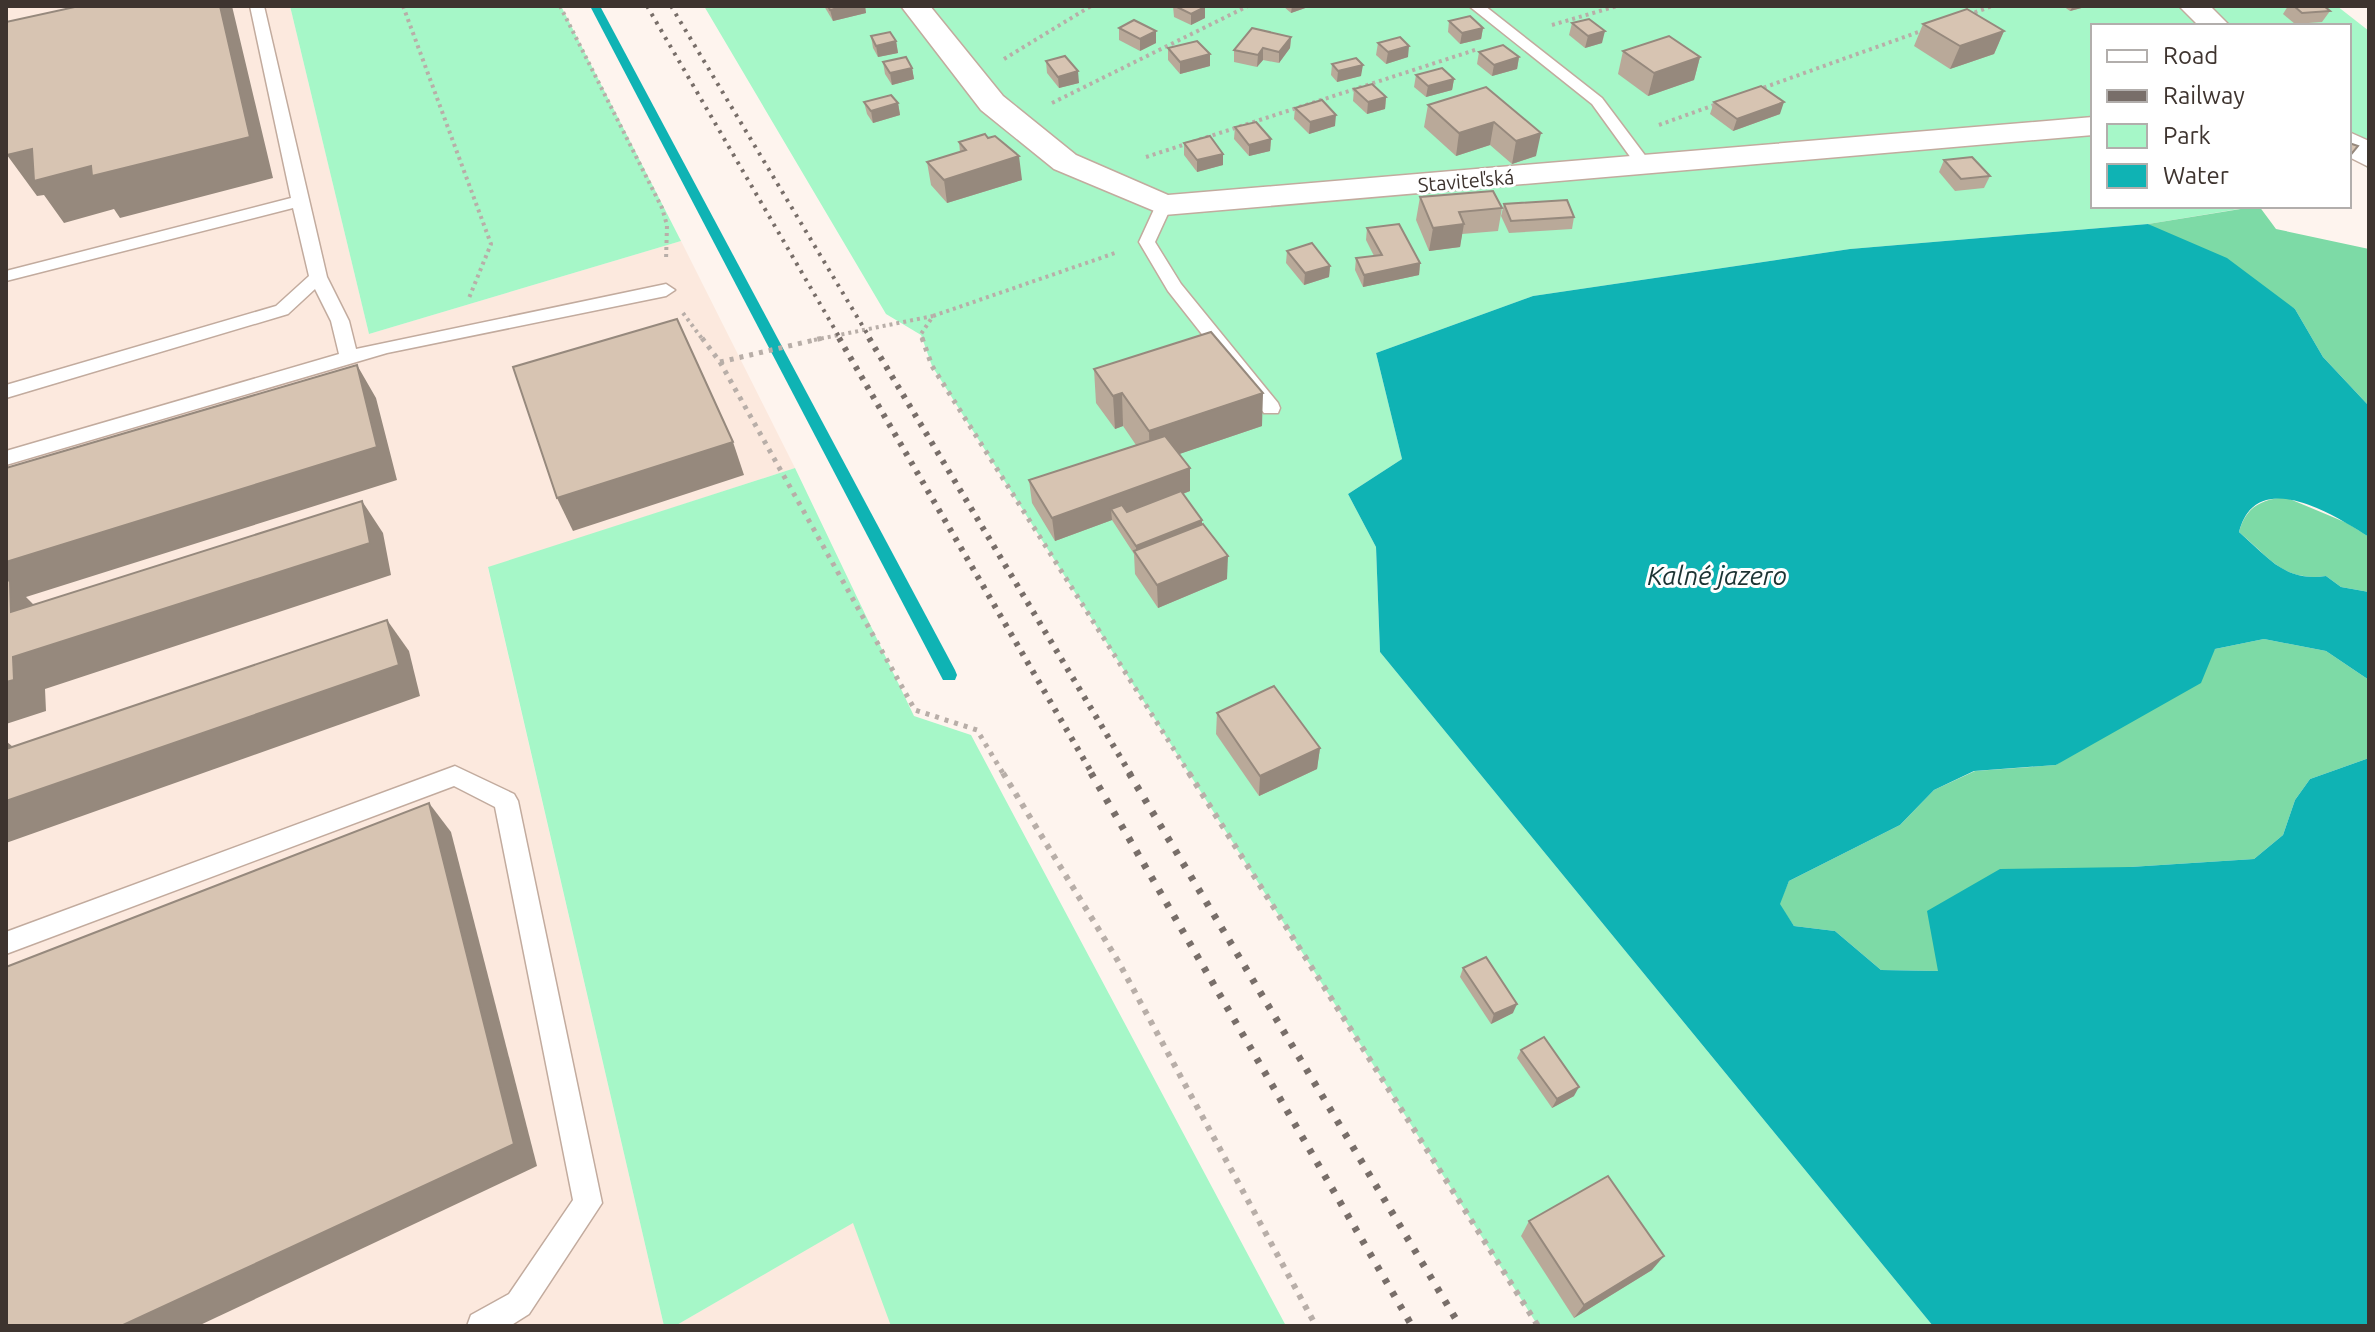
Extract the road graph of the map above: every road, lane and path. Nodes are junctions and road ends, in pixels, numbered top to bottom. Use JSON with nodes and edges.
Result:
{"nodes":[{"id":1,"x":257,"y":6,"type":"edge"},
{"id":2,"x":403,"y":6,"type":"edge"},
{"id":3,"x":560,"y":6,"type":"edge"},
{"id":4,"x":915,"y":6,"type":"edge"},
{"id":5,"x":1091,"y":6,"type":"edge"},
{"id":6,"x":1248,"y":6,"type":"edge"},
{"id":7,"x":1476,"y":6,"type":"edge"},
{"id":8,"x":1617,"y":6,"type":"edge"},
{"id":9,"x":1992,"y":6,"type":"edge"},
{"id":10,"x":2193,"y":6,"type":"edge"},
{"id":11,"x":1963,"y":16,"type":"edge"},
{"id":12,"x":2214,"y":24,"type":"edge"},
{"id":13,"x":1548,"y":26,"type":"dead end"},
{"id":14,"x":1934,"y":27,"type":"edge"},
{"id":15,"x":1515,"y":37,"type":"junction"},
{"id":16,"x":1015,"y":52,"type":"dead end"},
{"id":17,"x":1746,"y":93,"type":"edge"},
{"id":18,"x":1717,"y":104,"type":"edge"},
{"id":19,"x":1014,"y":121,"type":"junction"},
{"id":20,"x":2091,"y":126,"type":"edge"},
{"id":21,"x":1624,"y":137,"type":"junction"},
{"id":22,"x":2351,"y":143,"type":"edge"},
{"id":23,"x":2369,"y":157,"type":"edge"},
{"id":24,"x":1645,"y":166,"type":"junction"},
{"id":25,"x":1099,"y":177,"type":"junction"},
{"id":26,"x":300,"y":201,"type":"junction"},
{"id":27,"x":1164,"y":205,"type":"junction"},
{"id":28,"x":1147,"y":242,"type":"junction"},
{"id":29,"x":6,"y":276,"type":"edge"},
{"id":30,"x":318,"y":277,"type":"junction"},
{"id":31,"x":666,"y":290,"type":"junction"},
{"id":32,"x":933,"y":316,"type":"junction"},
{"id":33,"x":455,"y":333,"type":"junction"},
{"id":34,"x":349,"y":357,"type":"junction"},
{"id":35,"x":720,"y":362,"type":"junction"},
{"id":36,"x":6,"y":370,"type":"edge"},
{"id":37,"x":13,"y":390,"type":"edge"},
{"id":38,"x":1271,"y":408,"type":"dead end"},
{"id":39,"x":6,"y":458,"type":"edge"},
{"id":40,"x":6,"y":943,"type":"edge"},
{"id":41,"x":482,"y":1326,"type":"edge"},
{"id":42,"x":1316,"y":1326,"type":"edge"},
{"id":43,"x":1538,"y":1326,"type":"edge"}],
"edges":[{"from":1,"to":26,"type":"lane"},
{"from":2,"to":33,"type":"path"},
{"from":3,"to":31,"type":"path"},
{"from":4,"to":19,"type":"street","name":"Staviteľská"},
{"from":5,"to":16,"type":"path"},
{"from":6,"to":19,"type":"path"},
{"from":7,"to":15,"type":"lane"},
{"from":8,"to":13,"type":"path"},
{"from":9,"to":11,"type":"path"},
{"from":10,"to":12,"type":"street"},
{"from":14,"to":17,"type":"path"},
{"from":15,"to":21,"type":"lane"},
{"from":15,"to":25,"type":"path"},
{"from":18,"to":21,"type":"path"},
{"from":19,"to":25,"type":"street","name":"Staviteľská"},
{"from":20,"to":24,"type":"street","name":"Staviteľská"},
{"from":21,"to":24,"type":"lane"},
{"from":22,"to":23,"type":"street"},
{"from":24,"to":27,"type":"street","name":"Staviteľská"},
{"from":25,"to":27,"type":"street","name":"Staviteľská"},
{"from":26,"to":29,"type":"lane"},
{"from":26,"to":30,"type":"lane"},
{"from":27,"to":28,"type":"lane"},
{"from":28,"to":32,"type":"path"},
{"from":28,"to":38,"type":"lane"},
{"from":30,"to":34,"type":"lane"},
{"from":30,"to":37,"type":"lane"},
{"from":31,"to":33,"type":"lane"},
{"from":31,"to":35,"type":"path"},
{"from":32,"to":35,"type":"path"},
{"from":32,"to":43,"type":"path"},
{"from":33,"to":34,"type":"lane"},
{"from":34,"to":39,"type":"lane"},
{"from":35,"to":42,"type":"path"},
{"from":36,"to":37,"type":"lane"},
{"from":40,"to":41,"type":"lane"}]}
